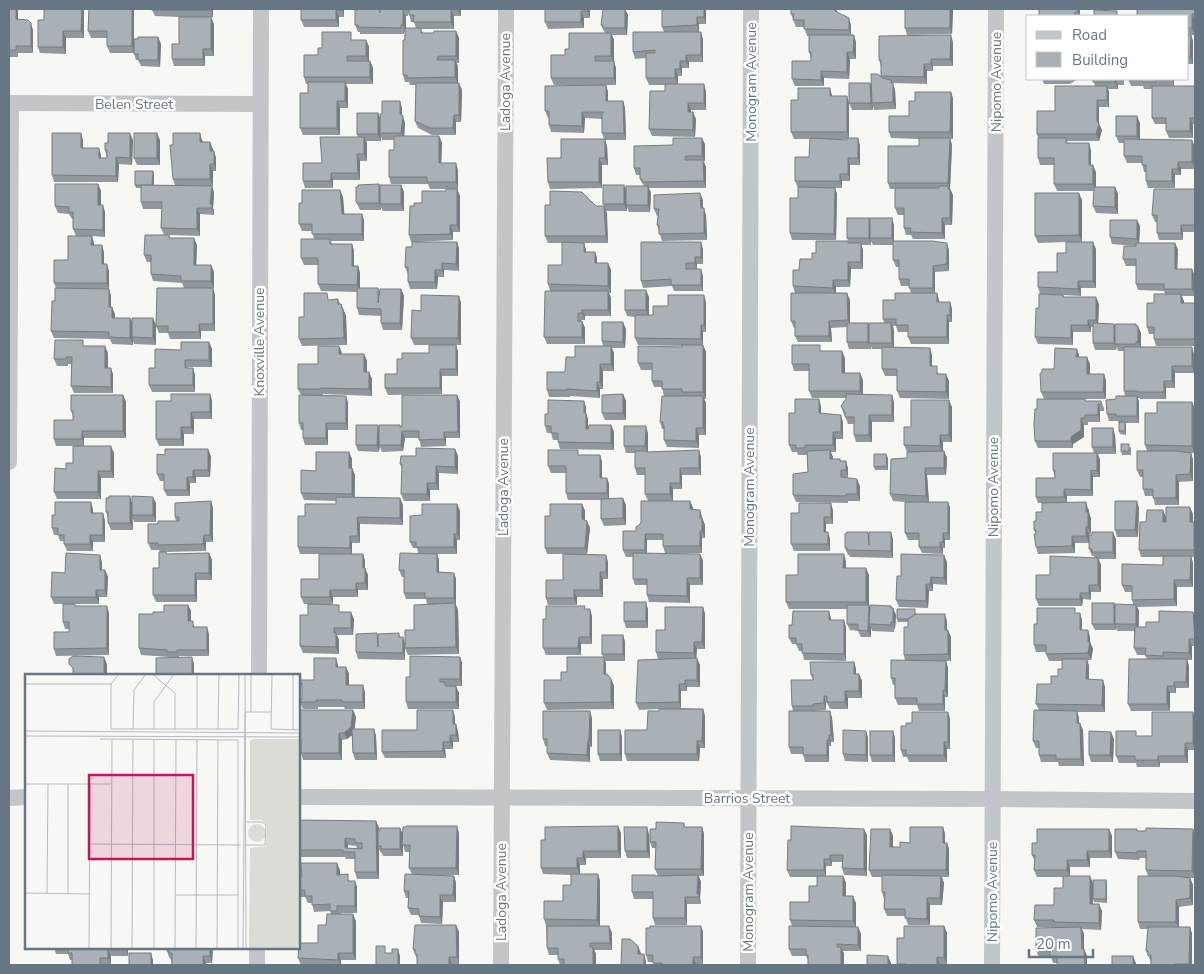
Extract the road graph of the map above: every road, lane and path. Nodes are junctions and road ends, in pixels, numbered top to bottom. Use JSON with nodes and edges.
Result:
{"nodes":[{"id":1,"x":261,"y":9,"type":"edge"},
{"id":2,"x":506,"y":9,"type":"edge"},
{"id":3,"x":751,"y":9,"type":"edge"},
{"id":4,"x":996,"y":9,"type":"edge"},
{"id":5,"x":10,"y":103,"type":"edge"},
{"id":6,"x":260,"y":104,"type":"junction"},
{"id":7,"x":9,"y":462,"type":"edge"},
{"id":8,"x":259,"y":674,"type":"edge"},
{"id":9,"x":25,"y":797,"type":"edge"},
{"id":10,"x":300,"y":797,"type":"edge"},
{"id":11,"x":502,"y":797,"type":"junction"},
{"id":12,"x":9,"y":798,"type":"edge"},
{"id":13,"x":747,"y":798,"type":"junction"},
{"id":14,"x":992,"y":798,"type":"junction"},
{"id":15,"x":1195,"y":800,"type":"edge"},
{"id":16,"x":258,"y":949,"type":"edge"},
{"id":17,"x":257,"y":965,"type":"edge"},
{"id":18,"x":501,"y":965,"type":"edge"},
{"id":19,"x":748,"y":965,"type":"edge"},
{"id":20,"x":992,"y":965,"type":"edge"}],
"edges":[{"from":1,"to":6,"type":"street","name":"Knoxville Avenue"},
{"from":2,"to":11,"type":"street","name":"Ladoga Avenue"},
{"from":3,"to":13,"type":"street","name":"Monogram Avenue"},
{"from":4,"to":14,"type":"street","name":"Nipomo Avenue"},
{"from":5,"to":6,"type":"street","name":"Belen Street"},
{"from":5,"to":7,"type":"street"},
{"from":6,"to":8,"type":"street","name":"Knoxville Avenue"},
{"from":9,"to":12,"type":"street"},
{"from":10,"to":11,"type":"street","name":"Barrios Street"},
{"from":11,"to":13,"type":"street","name":"Barrios Street"},
{"from":11,"to":18,"type":"street","name":"Ladoga Avenue"},
{"from":13,"to":14,"type":"street","name":"Barrios Street"},
{"from":13,"to":19,"type":"street","name":"Monogram Avenue"},
{"from":14,"to":15,"type":"street","name":"Barrios Street"},
{"from":14,"to":20,"type":"street","name":"Nipomo Avenue"},
{"from":16,"to":17,"type":"street"}]}
